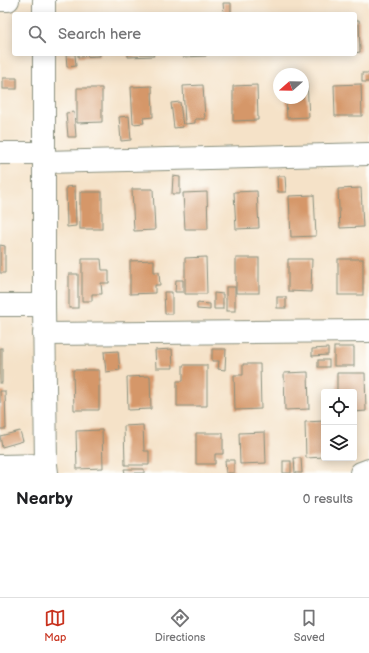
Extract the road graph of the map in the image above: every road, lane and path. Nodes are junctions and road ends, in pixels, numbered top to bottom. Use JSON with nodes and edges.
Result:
{"nodes":[{"id":1,"x":0,"y":0,"type":"edge"},
{"id":2,"x":8,"y":0,"type":"edge"},
{"id":3,"x":44,"y":0,"type":"edge"},
{"id":4,"x":44,"y":12,"type":"edge"},
{"id":5,"x":44,"y":56,"type":"edge"},
{"id":6,"x":0,"y":153,"type":"edge"},
{"id":7,"x":369,"y":154,"type":"edge"},
{"id":8,"x":44,"y":158,"type":"junction"},
{"id":9,"x":44,"y":305,"type":"junction"},
{"id":10,"x":0,"y":306,"type":"edge"},
{"id":11,"x":369,"y":331,"type":"edge"},
{"id":12,"x":44,"y":334,"type":"junction"},
{"id":13,"x":0,"y":466,"type":"edge"},
{"id":14,"x":46,"y":469,"type":"edge"},
{"id":15,"x":369,"y":470,"type":"edge"},
{"id":16,"x":361,"y":473,"type":"edge"}],
"edges":[{"from":1,"to":2,"type":"street"},
{"from":3,"to":4,"type":"street"},
{"from":5,"to":8,"type":"street"},
{"from":6,"to":8,"type":"street"},
{"from":7,"to":8,"type":"street"},
{"from":8,"to":9,"type":"street"},
{"from":9,"to":10,"type":"street"},
{"from":9,"to":12,"type":"street"},
{"from":11,"to":12,"type":"street"},
{"from":12,"to":14,"type":"street"},
{"from":13,"to":14,"type":"street"},
{"from":15,"to":16,"type":"street"}]}
